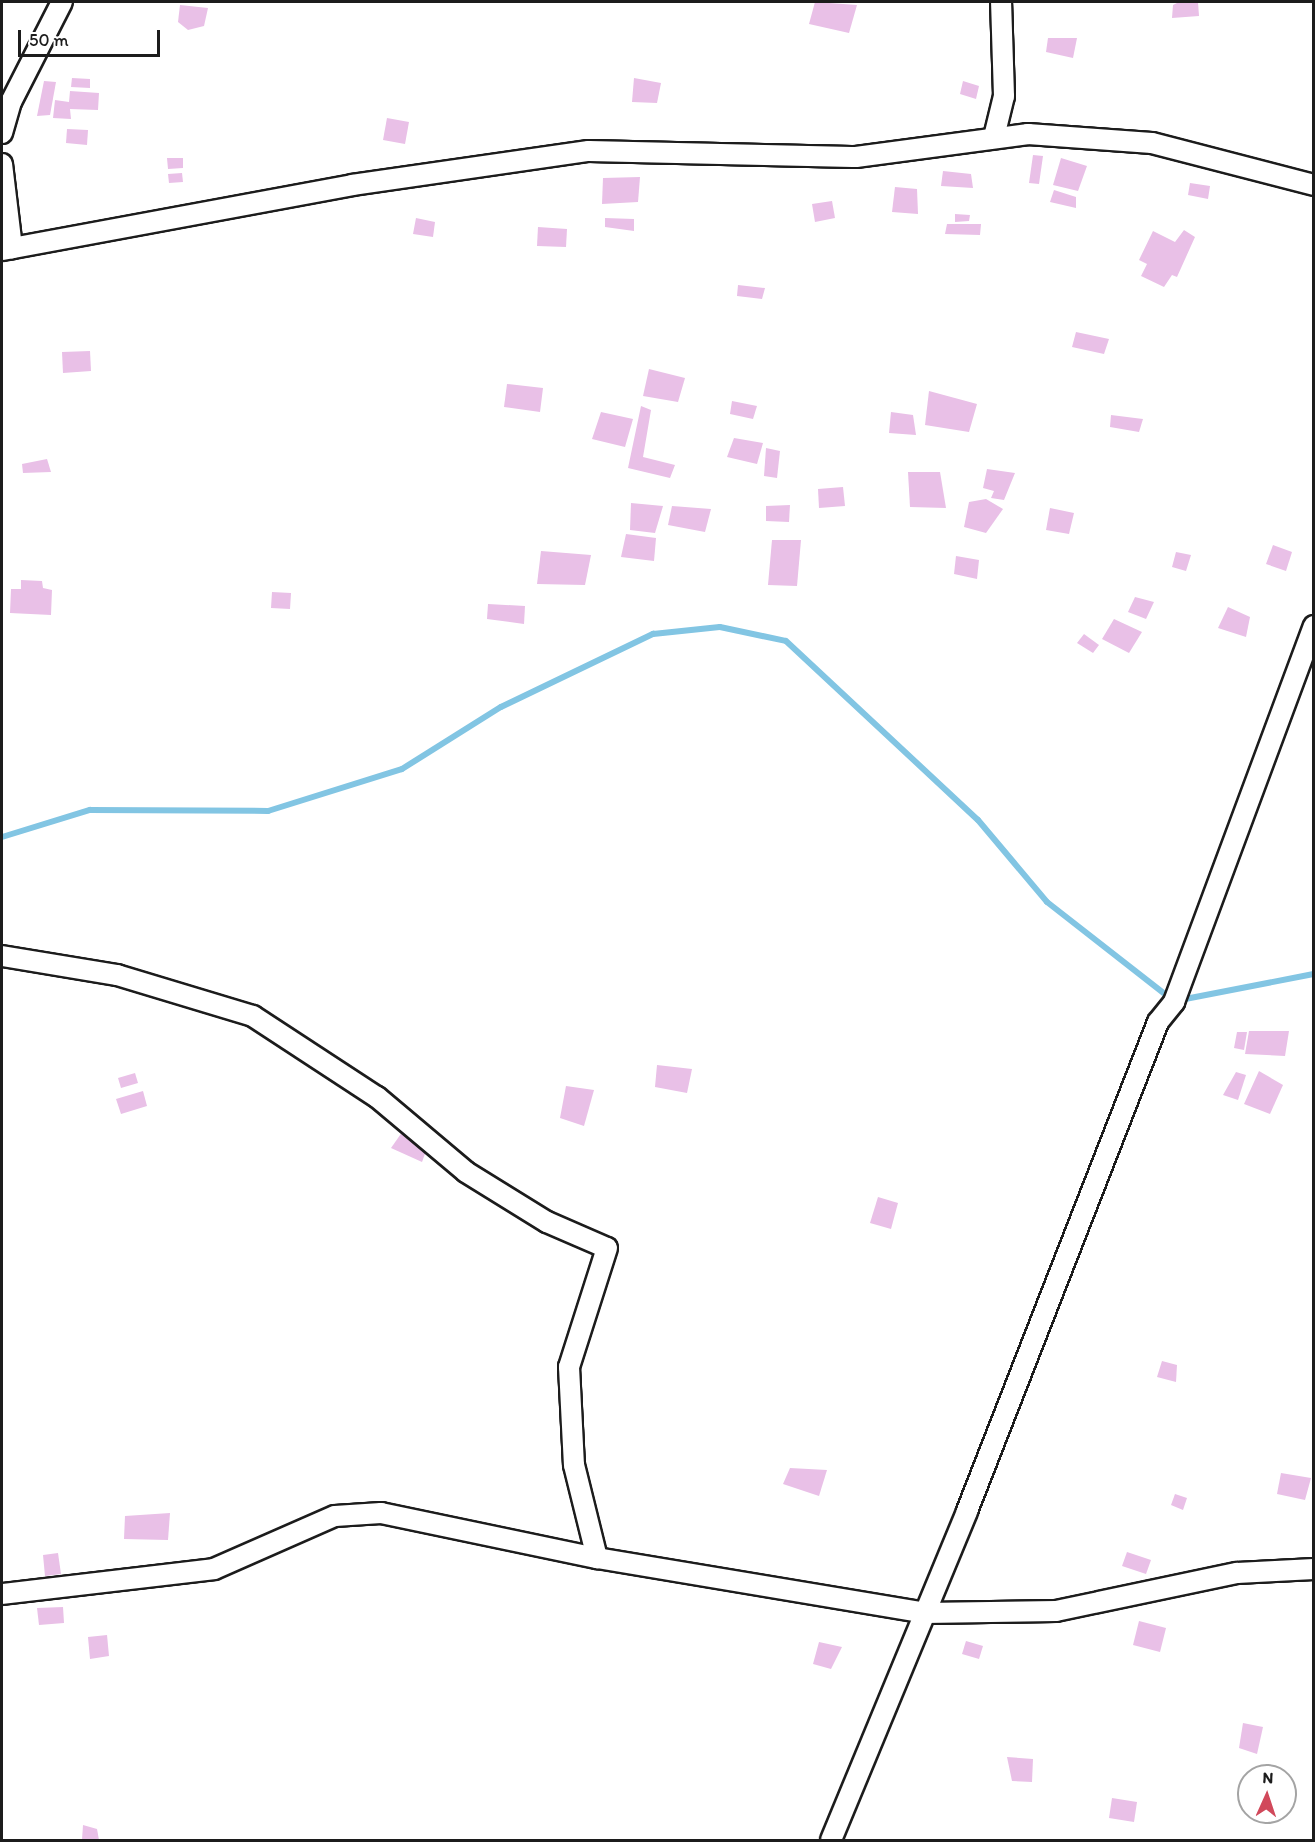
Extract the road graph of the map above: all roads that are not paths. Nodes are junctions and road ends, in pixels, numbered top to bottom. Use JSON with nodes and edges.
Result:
{"nodes":[{"id":1,"x":62,"y":2,"type":"edge"},
{"id":2,"x":1001,"y":2,"type":"edge"},
{"id":3,"x":2,"y":133,"type":"edge"},
{"id":4,"x":994,"y":136,"type":"junction"},
{"id":5,"x":2,"y":164,"type":"edge"},
{"id":6,"x":1314,"y":185,"type":"edge"},
{"id":7,"x":7,"y":249,"type":"edge"},
{"id":8,"x":1314,"y":626,"type":"edge"},
{"id":9,"x":2,"y":956,"type":"edge"},
{"id":10,"x":597,"y":1558,"type":"junction"},
{"id":11,"x":1314,"y":1569,"type":"edge"},
{"id":12,"x":2,"y":1594,"type":"edge"},
{"id":13,"x":925,"y":1613,"type":"junction"},
{"id":14,"x":831,"y":1840,"type":"edge"}],
"edges":[{"from":1,"to":3,"type":"street"},
{"from":2,"to":4,"type":"street"},
{"from":4,"to":6,"type":"street"},
{"from":4,"to":7,"type":"street"},
{"from":5,"to":7,"type":"street"},
{"from":8,"to":13,"type":"street"},
{"from":9,"to":10,"type":"street"},
{"from":10,"to":12,"type":"street"},
{"from":10,"to":13,"type":"street"},
{"from":11,"to":13,"type":"street"},
{"from":13,"to":14,"type":"street"}]}
